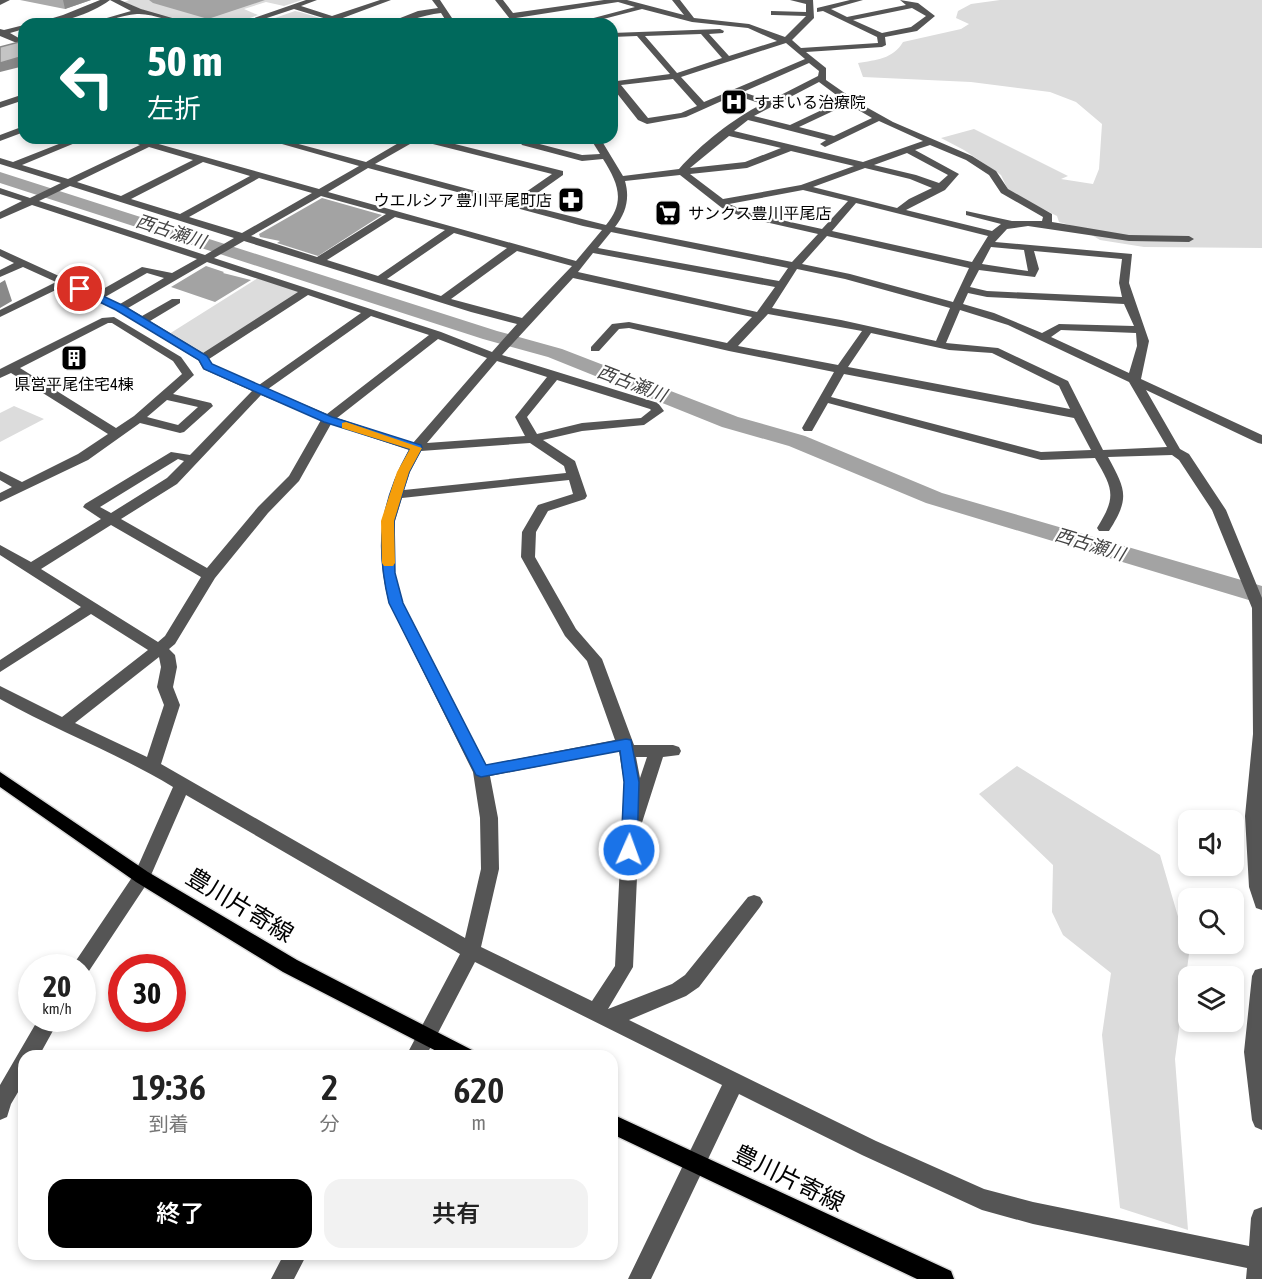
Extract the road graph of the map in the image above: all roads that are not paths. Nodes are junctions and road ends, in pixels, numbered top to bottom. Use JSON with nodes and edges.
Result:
{"nodes":[{"id":1,"x":6,"y":0,"type":"edge"},
{"id":2,"x":106,"y":0,"type":"edge"},
{"id":3,"x":114,"y":0,"type":"edge"},
{"id":4,"x":313,"y":0,"type":"edge"},
{"id":5,"x":387,"y":0,"type":"edge"},
{"id":6,"x":436,"y":0,"type":"edge"},
{"id":7,"x":499,"y":0,"type":"edge"},
{"id":8,"x":619,"y":0,"type":"edge"},
{"id":9,"x":663,"y":0,"type":"edge"},
{"id":10,"x":676,"y":0,"type":"edge"},
{"id":11,"x":794,"y":0,"type":"edge"},
{"id":12,"x":858,"y":0,"type":"edge"},
{"id":13,"x":904,"y":0,"type":"edge"},
{"id":14,"x":0,"y":3,"type":"edge"},
{"id":15,"x":527,"y":3,"type":"dead end"},
{"id":16,"x":915,"y":5,"type":"junction"},
{"id":17,"x":293,"y":6,"type":"junction"},
{"id":18,"x":645,"y":7,"type":"junction"},
{"id":19,"x":810,"y":7,"type":"edge"},
{"id":20,"x":824,"y":9,"type":"junction"},
{"id":21,"x":442,"y":10,"type":"junction"},
{"id":22,"x":138,"y":11,"type":"junction"},
{"id":23,"x":531,"y":13,"type":"junction"},
{"id":24,"x":669,"y":13,"type":"junction"},
{"id":25,"x":774,"y":13,"type":"dead end"},
{"id":26,"x":880,"y":13,"type":"junction"},
{"id":27,"x":511,"y":15,"type":"junction"},
{"id":28,"x":655,"y":15,"type":"dead end"},
{"id":29,"x":160,"y":16,"type":"junction"},
{"id":30,"x":602,"y":16,"type":"joint"},
{"id":31,"x":66,"y":17,"type":"joint"},
{"id":32,"x":62,"y":18,"type":"edge"},
{"id":33,"x":112,"y":18,"type":"edge"},
{"id":34,"x":155,"y":18,"type":"edge"},
{"id":35,"x":167,"y":18,"type":"edge"},
{"id":36,"x":258,"y":18,"type":"edge"},
{"id":37,"x":329,"y":18,"type":"edge"},
{"id":38,"x":335,"y":18,"type":"edge"},
{"id":39,"x":406,"y":18,"type":"edge"},
{"id":40,"x":448,"y":18,"type":"edge"},
{"id":41,"x":513,"y":18,"type":"edge"},
{"id":42,"x":531,"y":18,"type":"edge"},
{"id":43,"x":595,"y":18,"type":"edge"},
{"id":44,"x":847,"y":19,"type":"junction"},
{"id":45,"x":698,"y":26,"type":"junction"},
{"id":46,"x":18,"y":28,"type":"edge"},
{"id":47,"x":655,"y":28,"type":"dead end"},
{"id":48,"x":754,"y":28,"type":"junction"},
{"id":49,"x":914,"y":29,"type":"junction"},
{"id":50,"x":1,"y":32,"type":"edge"},
{"id":51,"x":639,"y":34,"type":"junction"},
{"id":52,"x":618,"y":35,"type":"edge"},
{"id":53,"x":881,"y":36,"type":"junction"},
{"id":54,"x":787,"y":40,"type":"junction"},
{"id":55,"x":18,"y":41,"type":"edge"},
{"id":56,"x":800,"y":50,"type":"junction"},
{"id":57,"x":727,"y":59,"type":"junction"},
{"id":58,"x":809,"y":60,"type":"junction"},
{"id":59,"x":676,"y":76,"type":"junction"},
{"id":60,"x":820,"y":78,"type":"junction"},
{"id":61,"x":618,"y":82,"type":"edge"},
{"id":62,"x":618,"y":88,"type":"edge"},
{"id":63,"x":734,"y":92,"type":"junction"},
{"id":64,"x":18,"y":99,"type":"edge"},
{"id":65,"x":849,"y":100,"type":"junction"},
{"id":66,"x":770,"y":104,"type":"junction"},
{"id":67,"x":0,"y":105,"type":"edge"},
{"id":68,"x":704,"y":106,"type":"junction"},
{"id":69,"x":747,"y":117,"type":"junction"},
{"id":70,"x":879,"y":118,"type":"junction"},
{"id":71,"x":789,"y":129,"type":"junction"},
{"id":72,"x":18,"y":131,"type":"edge"},
{"id":73,"x":729,"y":133,"type":"junction"},
{"id":74,"x":0,"y":138,"type":"edge"},
{"id":75,"x":834,"y":139,"type":"junction"},
{"id":76,"x":932,"y":141,"type":"junction"},
{"id":77,"x":67,"y":144,"type":"edge"},
{"id":78,"x":148,"y":144,"type":"joint"},
{"id":79,"x":288,"y":144,"type":"edge"},
{"id":80,"x":404,"y":144,"type":"edge"},
{"id":81,"x":477,"y":144,"type":"edge"},
{"id":82,"x":599,"y":144,"type":"edge"},
{"id":83,"x":515,"y":148,"type":"edge"},
{"id":84,"x":789,"y":148,"type":"junction"},
{"id":85,"x":908,"y":150,"type":"junction"},
{"id":86,"x":817,"y":155,"type":"junction"},
{"id":87,"x":608,"y":156,"type":"junction"},
{"id":88,"x":202,"y":159,"type":"junction"},
{"id":89,"x":0,"y":161,"type":"edge"},
{"id":90,"x":13,"y":165,"type":"junction"},
{"id":91,"x":867,"y":165,"type":"junction"},
{"id":92,"x":369,"y":166,"type":"junction"},
{"id":93,"x":682,"y":172,"type":"junction"},
{"id":94,"x":258,"y":175,"type":"junction"},
{"id":95,"x":621,"y":179,"type":"junction"},
{"id":96,"x":65,"y":184,"type":"junction"},
{"id":97,"x":803,"y":187,"type":"junction"},
{"id":98,"x":942,"y":188,"type":"junction"},
{"id":99,"x":0,"y":191,"type":"edge"},
{"id":100,"x":322,"y":192,"type":"junction"},
{"id":101,"x":34,"y":199,"type":"junction"},
{"id":102,"x":123,"y":199,"type":"junction"},
{"id":103,"x":854,"y":200,"type":"junction"},
{"id":104,"x":719,"y":203,"type":"junction"},
{"id":105,"x":515,"y":204,"type":"junction"},
{"id":106,"x":899,"y":211,"type":"junction"},
{"id":107,"x":394,"y":213,"type":"junction"},
{"id":108,"x":970,"y":213,"type":"dead end"},
{"id":109,"x":0,"y":216,"type":"edge"},
{"id":110,"x":180,"y":218,"type":"junction"},
{"id":111,"x":1011,"y":224,"type":"junction"},
{"id":112,"x":1046,"y":224,"type":"junction"},
{"id":113,"x":609,"y":229,"type":"junction"},
{"id":114,"x":452,"y":230,"type":"junction"},
{"id":115,"x":825,"y":233,"type":"junction"},
{"id":116,"x":1189,"y":239,"type":"dead end"},
{"id":117,"x":992,"y":240,"type":"junction"},
{"id":118,"x":239,"y":241,"type":"junction"},
{"id":119,"x":515,"y":247,"type":"junction"},
{"id":120,"x":1028,"y":247,"type":"junction"},
{"id":121,"x":592,"y":250,"type":"junction"},
{"id":122,"x":0,"y":252,"type":"edge"},
{"id":123,"x":210,"y":257,"type":"junction"},
{"id":124,"x":318,"y":261,"type":"junction"},
{"id":125,"x":22,"y":263,"type":"junction"},
{"id":126,"x":795,"y":265,"type":"junction"},
{"id":127,"x":977,"y":266,"type":"junction"},
{"id":128,"x":575,"y":269,"type":"junction"},
{"id":129,"x":0,"y":274,"type":"edge"},
{"id":130,"x":173,"y":277,"type":"junction"},
{"id":131,"x":379,"y":280,"type":"junction"},
{"id":132,"x":64,"y":282,"type":"junction"},
{"id":133,"x":782,"y":285,"type":"junction"},
{"id":134,"x":964,"y":289,"type":"junction"},
{"id":135,"x":308,"y":291,"type":"junction"},
{"id":136,"x":96,"y":297,"type":"junction"},
{"id":137,"x":443,"y":300,"type":"junction"},
{"id":138,"x":176,"y":301,"type":"dead end"},
{"id":139,"x":1128,"y":301,"type":"junction"},
{"id":140,"x":956,"y":305,"type":"junction"},
{"id":141,"x":120,"y":308,"type":"junction"},
{"id":142,"x":370,"y":312,"type":"junction"},
{"id":143,"x":763,"y":313,"type":"junction"},
{"id":144,"x":0,"y":314,"type":"edge"},
{"id":145,"x":142,"y":321,"type":"junction"},
{"id":146,"x":521,"y":327,"type":"junction"},
{"id":147,"x":868,"y":330,"type":"junction"},
{"id":148,"x":1141,"y":330,"type":"junction"},
{"id":149,"x":437,"y":334,"type":"junction"},
{"id":150,"x":1044,"y":337,"type":"junction"},
{"id":151,"x":940,"y":344,"type":"junction"},
{"id":152,"x":729,"y":348,"type":"junction"},
{"id":153,"x":595,"y":349,"type":"dead end"},
{"id":154,"x":498,"y":353,"type":"junction"},
{"id":155,"x":203,"y":358,"type":"junction"},
{"id":156,"x":12,"y":368,"type":"junction"},
{"id":157,"x":841,"y":369,"type":"junction"},
{"id":158,"x":0,"y":374,"type":"edge"},
{"id":159,"x":555,"y":374,"type":"junction"},
{"id":160,"x":1135,"y":382,"type":"junction"},
{"id":161,"x":259,"y":390,"type":"junction"},
{"id":162,"x":165,"y":396,"type":"junction"},
{"id":163,"x":825,"y":399,"type":"junction"},
{"id":164,"x":1080,"y":415,"type":"junction"},
{"id":165,"x":138,"y":419,"type":"junction"},
{"id":166,"x":328,"y":419,"type":"junction"},
{"id":167,"x":808,"y":428,"type":"dead end"},
{"id":168,"x":117,"y":434,"type":"junction"},
{"id":169,"x":533,"y":439,"type":"junction"},
{"id":170,"x":1262,"y":440,"type":"edge"},
{"id":171,"x":417,"y":448,"type":"junction"},
{"id":172,"x":1175,"y":451,"type":"junction"},
{"id":173,"x":1100,"y":454,"type":"junction"},
{"id":174,"x":192,"y":459,"type":"junction"},
{"id":175,"x":0,"y":475,"type":"edge"},
{"id":176,"x":574,"y":476,"type":"junction"},
{"id":177,"x":21,"y":487,"type":"junction"},
{"id":178,"x":395,"y":495,"type":"junction"},
{"id":179,"x":0,"y":498,"type":"edge"},
{"id":180,"x":113,"y":519,"type":"junction"},
{"id":181,"x":1104,"y":528,"type":"dead end"},
{"id":182,"x":0,"y":549,"type":"edge"},
{"id":183,"x":30,"y":569,"type":"junction"},
{"id":184,"x":209,"y":576,"type":"junction"},
{"id":185,"x":91,"y":606,"type":"junction"},
{"id":186,"x":160,"y":648,"type":"junction"},
{"id":187,"x":0,"y":668,"type":"edge"},
{"id":188,"x":0,"y":693,"type":"edge"},
{"id":189,"x":62,"y":725,"type":"junction"},
{"id":190,"x":627,"y":748,"type":"junction"},
{"id":191,"x":152,"y":765,"type":"junction"},
{"id":192,"x":481,"y":771,"type":"junction"},
{"id":193,"x":0,"y":778,"type":"edge"},
{"id":194,"x":182,"y":786,"type":"junction"},
{"id":195,"x":630,"y":832,"type":"junction"},
{"id":196,"x":142,"y":877,"type":"junction"},
{"id":197,"x":754,"y":902,"type":"dead end"},
{"id":198,"x":1262,"y":903,"type":"edge"},
{"id":199,"x":471,"y":951,"type":"junction"},
{"id":200,"x":90,"y":954,"type":"edge"},
{"id":201,"x":1262,"y":976,"type":"edge"},
{"id":202,"x":602,"y":1015,"type":"junction"},
{"id":203,"x":42,"y":1032,"type":"edge"},
{"id":204,"x":427,"y":1037,"type":"junction"},
{"id":205,"x":31,"y":1050,"type":"edge"},
{"id":206,"x":419,"y":1050,"type":"edge"},
{"id":207,"x":453,"y":1050,"type":"edge"},
{"id":208,"x":18,"y":1073,"type":"edge"},
{"id":209,"x":734,"y":1082,"type":"junction"},
{"id":210,"x":0,"y":1104,"type":"edge"},
{"id":211,"x":1262,"y":1120,"type":"edge"},
{"id":212,"x":618,"y":1127,"type":"edge"},
{"id":213,"x":696,"y":1163,"type":"junction"},
{"id":214,"x":1262,"y":1218,"type":"edge"},
{"id":215,"x":293,"y":1260,"type":"edge"},
{"id":216,"x":1259,"y":1267,"type":"edge"},
{"id":217,"x":282,"y":1279,"type":"edge"},
{"id":218,"x":639,"y":1279,"type":"edge"},
{"id":219,"x":943,"y":1279,"type":"edge"}],
"edges":[{"from":1,"to":14,"type":"street"},
{"from":2,"to":31,"type":"street"},
{"from":3,"to":22,"type":"street"},
{"from":4,"to":17,"type":"street"},
{"from":5,"to":38,"type":"street"},
{"from":6,"to":21,"type":"street"},
{"from":7,"to":27,"type":"street"},
{"from":8,"to":18,"type":"street"},
{"from":8,"to":23,"type":"street"},
{"from":9,"to":18,"type":"street"},
{"from":10,"to":45,"type":"street"},
{"from":11,"to":19,"type":"street"},
{"from":12,"to":20,"type":"street"},
{"from":13,"to":16,"type":"street"},
{"from":15,"to":23,"type":"street"},
{"from":16,"to":26,"type":"street"},
{"from":16,"to":49,"type":"street"},
{"from":17,"to":36,"type":"street"},
{"from":17,"to":37,"type":"street"},
{"from":18,"to":24,"type":"street"},
{"from":18,"to":30,"type":"street"},
{"from":19,"to":20,"type":"street"},
{"from":19,"to":25,"type":"street"},
{"from":19,"to":54,"type":"street"},
{"from":20,"to":44,"type":"street"},
{"from":21,"to":39,"type":"street"},
{"from":21,"to":40,"type":"street"},
{"from":22,"to":29,"type":"street"},
{"from":22,"to":33,"type":"street"},
{"from":23,"to":27,"type":"street"},
{"from":23,"to":42,"type":"street"},
{"from":24,"to":28,"type":"street"},
{"from":24,"to":45,"type":"street"},
{"from":26,"to":44,"type":"street"},
{"from":26,"to":49,"type":"street"},
{"from":27,"to":41,"type":"street"},
{"from":29,"to":34,"type":"street"},
{"from":29,"to":35,"type":"street"},
{"from":30,"to":43,"type":"street"},
{"from":31,"to":32,"type":"street"},
{"from":44,"to":53,"type":"street"},
{"from":45,"to":47,"type":"street"},
{"from":45,"to":48,"type":"street"},
{"from":45,"to":48,"type":"street"},
{"from":45,"to":51,"type":"street"},
{"from":45,"to":57,"type":"street"},
{"from":46,"to":50,"type":"street"},
{"from":48,"to":54,"type":"street"},
{"from":49,"to":53,"type":"street"},
{"from":50,"to":55,"type":"street"},
{"from":51,"to":52,"type":"street"},
{"from":51,"to":59,"type":"street"},
{"from":53,"to":56,"type":"street"},
{"from":54,"to":56,"type":"street"},
{"from":54,"to":57,"type":"street"},
{"from":56,"to":58,"type":"street"},
{"from":57,"to":59,"type":"street"},
{"from":58,"to":60,"type":"street"},
{"from":58,"to":63,"type":"street"},
{"from":59,"to":61,"type":"street"},
{"from":59,"to":68,"type":"street"},
{"from":60,"to":65,"type":"street"},
{"from":60,"to":66,"type":"street"},
{"from":62,"to":68,"type":"street"},
{"from":63,"to":66,"type":"street"},
{"from":63,"to":68,"type":"street"},
{"from":64,"to":67,"type":"street"},
{"from":65,"to":70,"type":"street"},
{"from":65,"to":71,"type":"street"},
{"from":66,"to":69,"type":"street"},
{"from":69,"to":71,"type":"street"},
{"from":69,"to":73,"type":"street"},
{"from":70,"to":75,"type":"street"},
{"from":70,"to":76,"type":"street"},
{"from":71,"to":75,"type":"street"},
{"from":72,"to":74,"type":"street"},
{"from":73,"to":84,"type":"street"},
{"from":73,"to":93,"type":"street"},
{"from":75,"to":86,"type":"street"},
{"from":76,"to":85,"type":"street"},
{"from":76,"to":112,"type":"street"},
{"from":77,"to":90,"type":"street"},
{"from":78,"to":88,"type":"street"},
{"from":78,"to":96,"type":"street"},
{"from":79,"to":92,"type":"street"},
{"from":80,"to":92,"type":"street"},
{"from":81,"to":83,"type":"street"},
{"from":82,"to":87,"type":"street"},
{"from":83,"to":87,"type":"street"},
{"from":83,"to":105,"type":"street"},
{"from":84,"to":86,"type":"street"},
{"from":84,"to":93,"type":"street"},
{"from":85,"to":91,"type":"street"},
{"from":85,"to":98,"type":"street"},
{"from":86,"to":91,"type":"street"},
{"from":87,"to":95,"type":"street"},
{"from":88,"to":94,"type":"street"},
{"from":88,"to":102,"type":"street"},
{"from":89,"to":90,"type":"street"},
{"from":90,"to":96,"type":"street"},
{"from":91,"to":97,"type":"street"},
{"from":91,"to":98,"type":"street"},
{"from":92,"to":100,"type":"street"},
{"from":92,"to":105,"type":"street"},
{"from":93,"to":95,"type":"street"},
{"from":93,"to":104,"type":"street"},
{"from":94,"to":100,"type":"street"},
{"from":94,"to":110,"type":"street"},
{"from":95,"to":113,"type":"street"},
{"from":96,"to":101,"type":"street"},
{"from":96,"to":102,"type":"street"},
{"from":97,"to":103,"type":"street"},
{"from":97,"to":104,"type":"street"},
{"from":98,"to":106,"type":"street"},
{"from":99,"to":101,"type":"street"},
{"from":100,"to":107,"type":"street"},
{"from":100,"to":118,"type":"street"},
{"from":101,"to":109,"type":"street"},
{"from":101,"to":123,"type":"street"},
{"from":102,"to":110,"type":"street"},
{"from":103,"to":106,"type":"street"},
{"from":103,"to":115,"type":"street"},
{"from":104,"to":115,"type":"street"},
{"from":105,"to":113,"type":"street"},
{"from":106,"to":117,"type":"street"},
{"from":107,"to":114,"type":"street"},
{"from":107,"to":124,"type":"street"},
{"from":108,"to":111,"type":"street"},
{"from":110,"to":118,"type":"street"},
{"from":111,"to":112,"type":"street"},
{"from":111,"to":117,"type":"street"},
{"from":112,"to":116,"type":"street"},
{"from":113,"to":121,"type":"street"},
{"from":113,"to":126,"type":"street"},
{"from":114,"to":119,"type":"street"},
{"from":114,"to":131,"type":"street"},
{"from":115,"to":126,"type":"street"},
{"from":115,"to":127,"type":"street"},
{"from":117,"to":120,"type":"street"},
{"from":117,"to":127,"type":"street"},
{"from":118,"to":123,"type":"street"},
{"from":118,"to":124,"type":"street"},
{"from":119,"to":128,"type":"street"},
{"from":119,"to":137,"type":"street"},
{"from":120,"to":127,"type":"street"},
{"from":120,"to":139,"type":"street"},
{"from":121,"to":128,"type":"street"},
{"from":121,"to":133,"type":"street"},
{"from":122,"to":125,"type":"street"},
{"from":123,"to":130,"type":"street"},
{"from":123,"to":135,"type":"street"},
{"from":124,"to":131,"type":"street"},
{"from":125,"to":129,"type":"street"},
{"from":125,"to":132,"type":"street"},
{"from":126,"to":133,"type":"street"},
{"from":126,"to":140,"type":"street"},
{"from":127,"to":134,"type":"street"},
{"from":128,"to":143,"type":"street"},
{"from":128,"to":146,"type":"street"},
{"from":130,"to":136,"type":"street"},
{"from":130,"to":141,"type":"street"},
{"from":131,"to":137,"type":"street"},
{"from":132,"to":136,"type":"street"},
{"from":132,"to":144,"type":"street"},
{"from":133,"to":143,"type":"street"},
{"from":134,"to":139,"type":"street"},
{"from":134,"to":140,"type":"street"},
{"from":135,"to":142,"type":"street"},
{"from":135,"to":155,"type":"street"},
{"from":136,"to":141,"type":"street"},
{"from":137,"to":146,"type":"street"},
{"from":138,"to":145,"type":"street"},
{"from":139,"to":148,"type":"street"},
{"from":140,"to":150,"type":"street"},
{"from":140,"to":151,"type":"street"},
{"from":141,"to":145,"type":"street"},
{"from":142,"to":149,"type":"street"},
{"from":142,"to":161,"type":"street"},
{"from":143,"to":147,"type":"street"},
{"from":143,"to":152,"type":"street"},
{"from":145,"to":155,"type":"street"},
{"from":146,"to":154,"type":"street"},
{"from":147,"to":151,"type":"street"},
{"from":147,"to":157,"type":"street"},
{"from":148,"to":150,"type":"street"},
{"from":148,"to":160,"type":"street"},
{"from":149,"to":154,"type":"street"},
{"from":149,"to":166,"type":"street"},
{"from":150,"to":160,"type":"street"},
{"from":151,"to":164,"type":"street"},
{"from":152,"to":153,"type":"street"},
{"from":152,"to":157,"type":"street"},
{"from":154,"to":159,"type":"street"},
{"from":154,"to":171,"type":"street"},
{"from":155,"to":161,"type":"street"},
{"from":156,"to":158,"type":"street"},
{"from":156,"to":162,"type":"street"},
{"from":156,"to":168,"type":"street"},
{"from":157,"to":163,"type":"street"},
{"from":157,"to":164,"type":"street"},
{"from":159,"to":169,"type":"street"},
{"from":159,"to":169,"type":"street"},
{"from":160,"to":170,"type":"street"},
{"from":160,"to":172,"type":"street"},
{"from":161,"to":166,"type":"street"},
{"from":161,"to":174,"type":"street"},
{"from":162,"to":165,"type":"street"},
{"from":162,"to":165,"type":"street"},
{"from":163,"to":167,"type":"street"},
{"from":163,"to":173,"type":"street"},
{"from":164,"to":173,"type":"street"},
{"from":165,"to":168,"type":"street"},
{"from":166,"to":171,"type":"street"},
{"from":166,"to":184,"type":"street"},
{"from":168,"to":177,"type":"street"},
{"from":169,"to":171,"type":"street"},
{"from":169,"to":176,"type":"street"},
{"from":171,"to":178,"type":"street"},
{"from":172,"to":173,"type":"street"},
{"from":172,"to":198,"type":"street"},
{"from":173,"to":181,"type":"street"},
{"from":174,"to":180,"type":"street"},
{"from":174,"to":180,"type":"street"},
{"from":175,"to":177,"type":"street"},
{"from":176,"to":178,"type":"street"},
{"from":176,"to":190,"type":"street"},
{"from":177,"to":179,"type":"street"},
{"from":178,"to":192,"type":"street"},
{"from":180,"to":183,"type":"street"},
{"from":180,"to":184,"type":"street"},
{"from":182,"to":183,"type":"street"},
{"from":183,"to":185,"type":"street"},
{"from":184,"to":186,"type":"street"},
{"from":185,"to":186,"type":"street"},
{"from":185,"to":187,"type":"street"},
{"from":186,"to":189,"type":"street"},
{"from":186,"to":191,"type":"street"},
{"from":188,"to":189,"type":"street"},
{"from":189,"to":191,"type":"street"},
{"from":190,"to":192,"type":"street"},
{"from":190,"to":195,"type":"street"},
{"from":190,"to":195,"type":"street"},
{"from":191,"to":194,"type":"street"},
{"from":192,"to":199,"type":"street"},
{"from":193,"to":196,"type":"main road","name":"豊川片寄線"},
{"from":194,"to":196,"type":"street"},
{"from":194,"to":199,"type":"street"},
{"from":195,"to":202,"type":"street"},
{"from":196,"to":200,"type":"street"},
{"from":196,"to":204,"type":"main road","name":"豊川片寄線"},
{"from":197,"to":202,"type":"street"},
{"from":199,"to":202,"type":"street"},
{"from":199,"to":204,"type":"street"},
{"from":201,"to":211,"type":"street"},
{"from":202,"to":209,"type":"street"},
{"from":203,"to":205,"type":"street"},
{"from":204,"to":206,"type":"street"},
{"from":204,"to":207,"type":"main road","name":"豊川片寄線"},
{"from":208,"to":210,"type":"street"},
{"from":209,"to":213,"type":"street"},
{"from":209,"to":216,"type":"street"},
{"from":212,"to":213,"type":"main road","name":"豊川片寄線"},
{"from":213,"to":218,"type":"street"},
{"from":213,"to":219,"type":"main road","name":"豊川片寄線"},
{"from":214,"to":216,"type":"street"},
{"from":215,"to":217,"type":"street"}]}
